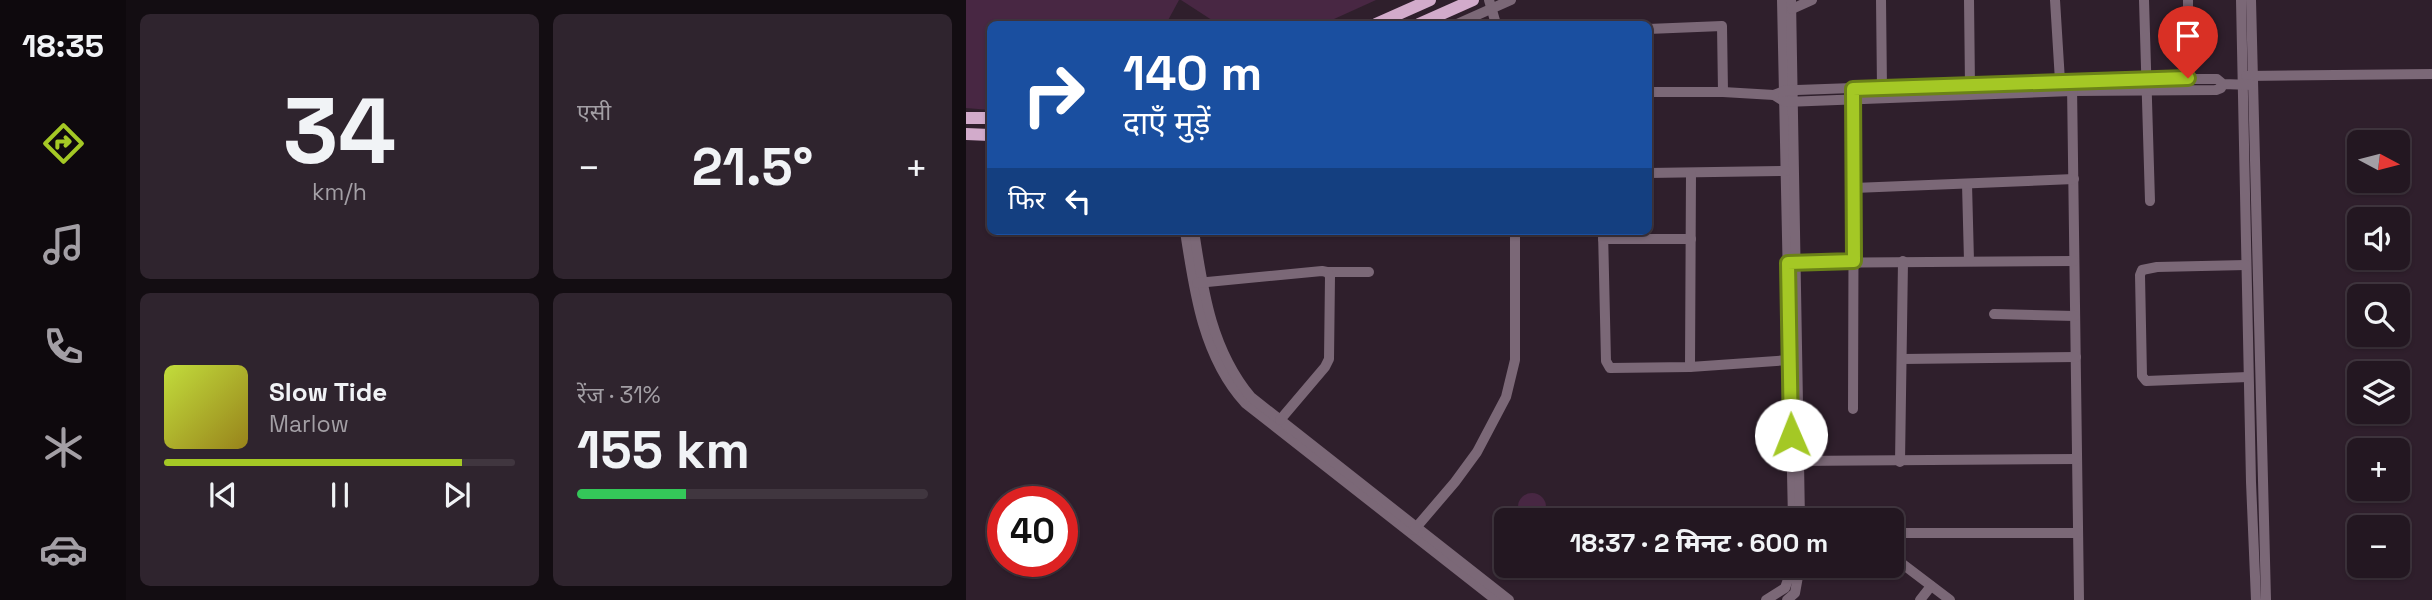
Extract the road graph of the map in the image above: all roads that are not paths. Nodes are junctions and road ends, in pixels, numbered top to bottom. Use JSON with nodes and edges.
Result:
{"nodes":[{"id":1,"x":1430,"y":0,"type":"edge"},
{"id":2,"x":1472,"y":0,"type":"edge"},
{"id":3,"x":1511,"y":0,"type":"edge"},
{"id":4,"x":1782,"y":0,"type":"edge"},
{"id":5,"x":1812,"y":0,"type":"edge"},
{"id":6,"x":1881,"y":0,"type":"edge"},
{"id":7,"x":1969,"y":0,"type":"edge"},
{"id":8,"x":2055,"y":0,"type":"edge"},
{"id":9,"x":2144,"y":0,"type":"edge"},
{"id":10,"x":2188,"y":0,"type":"edge"},
{"id":11,"x":2241,"y":0,"type":"edge"},
{"id":12,"x":2251,"y":0,"type":"edge"},
{"id":13,"x":1490,"y":4,"type":"edge"},
{"id":14,"x":1792,"y":5,"type":"edge"},
{"id":15,"x":1384,"y":21,"type":"edge"},
{"id":16,"x":1426,"y":21,"type":"edge"},
{"id":17,"x":1462,"y":21,"type":"edge"},
{"id":18,"x":1495,"y":21,"type":"edge"},
{"id":19,"x":1652,"y":29,"type":"edge"},
{"id":20,"x":2432,"y":74,"type":"edge"},
{"id":21,"x":2188,"y":78,"type":"junction"},
{"id":22,"x":2247,"y":80,"type":"junction"},
{"id":23,"x":2060,"y":81,"type":"junction"},
{"id":24,"x":2223,"y":84,"type":"junction"},
{"id":25,"x":2146,"y":85,"type":"junction"},
{"id":26,"x":1970,"y":86,"type":"junction"},
{"id":27,"x":2072,"y":86,"type":"junction"},
{"id":28,"x":1882,"y":88,"type":"junction"},
{"id":29,"x":1853,"y":89,"type":"junction"},
{"id":30,"x":1652,"y":92,"type":"edge"},
{"id":31,"x":1723,"y":92,"type":"junction"},
{"id":32,"x":1786,"y":96,"type":"junction"},
{"id":33,"x":1854,"y":101,"type":"junction"},
{"id":34,"x":966,"y":118,"type":"edge"},
{"id":35,"x":987,"y":118,"type":"edge"},
{"id":36,"x":966,"y":134,"type":"edge"},
{"id":37,"x":987,"y":135,"type":"edge"},
{"id":38,"x":1786,"y":171,"type":"junction"},
{"id":39,"x":1652,"y":173,"type":"edge"},
{"id":40,"x":1691,"y":173,"type":"junction"},
{"id":41,"x":2074,"y":179,"type":"junction"},
{"id":42,"x":1967,"y":184,"type":"junction"},
{"id":43,"x":1854,"y":188,"type":"junction"},
{"id":44,"x":2150,"y":201,"type":"dead end"},
{"id":45,"x":1186,"y":235,"type":"edge"},
{"id":46,"x":1194,"y":235,"type":"edge"},
{"id":47,"x":1515,"y":235,"type":"edge"},
{"id":48,"x":1603,"y":235,"type":"edge"},
{"id":49,"x":1691,"y":239,"type":"junction"},
{"id":50,"x":1854,"y":261,"type":"junction"},
{"id":51,"x":1903,"y":261,"type":"junction"},
{"id":52,"x":1969,"y":261,"type":"junction"},
{"id":53,"x":2074,"y":261,"type":"junction"},
{"id":54,"x":1792,"y":263,"type":"junction"},
{"id":55,"x":2246,"y":265,"type":"junction"},
{"id":56,"x":1327,"y":272,"type":"junction"},
{"id":57,"x":1369,"y":272,"type":"dead end"},
{"id":58,"x":1197,"y":283,"type":"junction"},
{"id":59,"x":1994,"y":314,"type":"dead end"},
{"id":60,"x":2075,"y":316,"type":"junction"},
{"id":61,"x":2076,"y":357,"type":"junction"},
{"id":62,"x":1902,"y":359,"type":"junction"},
{"id":63,"x":1790,"y":360,"type":"junction"},
{"id":64,"x":1690,"y":367,"type":"junction"},
{"id":65,"x":2248,"y":377,"type":"junction"},
{"id":66,"x":1853,"y":409,"type":"dead end"},
{"id":67,"x":1280,"y":420,"type":"junction"},
{"id":68,"x":2077,"y":459,"type":"junction"},
{"id":69,"x":1794,"y":461,"type":"junction"},
{"id":70,"x":1900,"y":462,"type":"junction"},
{"id":71,"x":1793,"y":508,"type":"edge"},
{"id":72,"x":1799,"y":508,"type":"edge"},
{"id":73,"x":1414,"y":530,"type":"junction"},
{"id":74,"x":2078,"y":533,"type":"junction"},
{"id":75,"x":1904,"y":534,"type":"edge"},
{"id":76,"x":1904,"y":565,"type":"edge"},
{"id":77,"x":1931,"y":586,"type":"junction"},
{"id":78,"x":1789,"y":593,"type":"edge"},
{"id":79,"x":1496,"y":600,"type":"edge"},
{"id":80,"x":1509,"y":600,"type":"edge"},
{"id":81,"x":1766,"y":600,"type":"edge"},
{"id":82,"x":1806,"y":600,"type":"edge"},
{"id":83,"x":1920,"y":600,"type":"edge"},
{"id":84,"x":1950,"y":600,"type":"edge"},
{"id":85,"x":2079,"y":600,"type":"edge"},
{"id":86,"x":2256,"y":600,"type":"edge"},
{"id":87,"x":2266,"y":600,"type":"edge"}],
"edges":[{"from":1,"to":15,"type":"main road"},
{"from":2,"to":16,"type":"main road"},
{"from":3,"to":13,"type":"street"},
{"from":4,"to":32,"type":"street"},
{"from":5,"to":14,"type":"street"},
{"from":6,"to":28,"type":"street"},
{"from":7,"to":26,"type":"street"},
{"from":8,"to":23,"type":"street"},
{"from":9,"to":25,"type":"street"},
{"from":10,"to":21,"type":"street"},
{"from":11,"to":22,"type":"street"},
{"from":12,"to":22,"type":"street"},
{"from":13,"to":17,"type":"street"},
{"from":13,"to":18,"type":"street"},
{"from":14,"to":32,"type":"street"},
{"from":19,"to":31,"type":"street"},
{"from":20,"to":22,"type":"street"},
{"from":21,"to":24,"type":"street"},
{"from":21,"to":25,"type":"street"},
{"from":22,"to":24,"type":"street"},
{"from":22,"to":55,"type":"street"},
{"from":22,"to":87,"type":"street"},
{"from":23,"to":26,"type":"street"},
{"from":23,"to":27,"type":"street"},
{"from":24,"to":25,"type":"street"},
{"from":25,"to":27,"type":"street"},
{"from":25,"to":44,"type":"street"},
{"from":26,"to":28,"type":"street"},
{"from":27,"to":33,"type":"street"},
{"from":27,"to":41,"type":"street"},
{"from":28,"to":29,"type":"street"},
{"from":29,"to":32,"type":"street"},
{"from":29,"to":33,"type":"street"},
{"from":30,"to":31,"type":"street"},
{"from":31,"to":32,"type":"street"},
{"from":32,"to":33,"type":"street"},
{"from":32,"to":38,"type":"street"},
{"from":32,"to":54,"type":"street"},
{"from":33,"to":43,"type":"street"},
{"from":34,"to":35,"type":"main road"},
{"from":36,"to":37,"type":"main road"},
{"from":38,"to":40,"type":"street"},
{"from":38,"to":54,"type":"street"},
{"from":39,"to":40,"type":"street"},
{"from":40,"to":49,"type":"street"},
{"from":41,"to":42,"type":"street"},
{"from":41,"to":53,"type":"street"},
{"from":42,"to":43,"type":"street"},
{"from":42,"to":52,"type":"street"},
{"from":43,"to":50,"type":"street"},
{"from":45,"to":58,"type":"street"},
{"from":46,"to":58,"type":"street"},
{"from":47,"to":73,"type":"street"},
{"from":48,"to":49,"type":"street"},
{"from":48,"to":64,"type":"street"},
{"from":49,"to":64,"type":"street"},
{"from":50,"to":51,"type":"street"},
{"from":50,"to":54,"type":"street"},
{"from":50,"to":66,"type":"street"},
{"from":51,"to":52,"type":"street"},
{"from":51,"to":62,"type":"street"},
{"from":52,"to":53,"type":"street"},
{"from":53,"to":60,"type":"street"},
{"from":54,"to":63,"type":"street"},
{"from":54,"to":69,"type":"street"},
{"from":55,"to":65,"type":"street"},
{"from":55,"to":65,"type":"street"},
{"from":56,"to":57,"type":"street"},
{"from":56,"to":58,"type":"street"},
{"from":56,"to":67,"type":"street"},
{"from":58,"to":67,"type":"street"},
{"from":58,"to":73,"type":"street"},
{"from":59,"to":60,"type":"street"},
{"from":60,"to":61,"type":"street"},
{"from":61,"to":62,"type":"street"},
{"from":61,"to":68,"type":"street"},
{"from":62,"to":70,"type":"street"},
{"from":63,"to":64,"type":"street"},
{"from":63,"to":69,"type":"street"},
{"from":65,"to":86,"type":"street"},
{"from":67,"to":73,"type":"street"},
{"from":68,"to":70,"type":"street"},
{"from":68,"to":74,"type":"street"},
{"from":69,"to":70,"type":"street"},
{"from":69,"to":71,"type":"street"},
{"from":69,"to":72,"type":"street"},
{"from":73,"to":79,"type":"street"},
{"from":73,"to":80,"type":"street"},
{"from":74,"to":75,"type":"street"},
{"from":74,"to":85,"type":"street"},
{"from":76,"to":77,"type":"street"},
{"from":77,"to":83,"type":"street"},
{"from":77,"to":84,"type":"street"},
{"from":78,"to":81,"type":"street"},
{"from":78,"to":82,"type":"street"}]}
